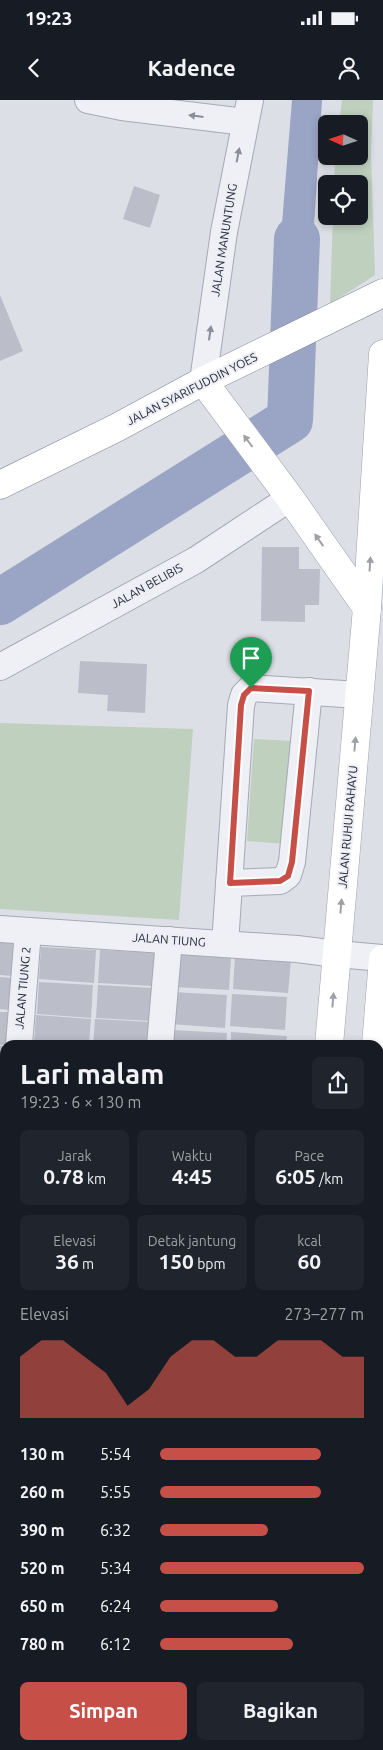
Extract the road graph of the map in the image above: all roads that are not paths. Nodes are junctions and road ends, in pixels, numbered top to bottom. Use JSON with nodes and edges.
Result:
{"nodes":[{"id":1,"x":88,"y":100,"type":"edge"},
{"id":2,"x":247,"y":111,"type":"edge"},
{"id":3,"x":383,"y":292,"type":"edge"},
{"id":4,"x":383,"y":354,"type":"edge"},
{"id":5,"x":203,"y":381,"type":"junction"},
{"id":6,"x":0,"y":485,"type":"edge"},
{"id":7,"x":290,"y":498,"type":"junction"},
{"id":8,"x":367,"y":608,"type":"junction"},
{"id":9,"x":0,"y":667,"type":"edge"},
{"id":10,"x":309,"y":691,"type":"junction"},
{"id":11,"x":359,"y":694,"type":"junction"},
{"id":12,"x":230,"y":883,"type":"junction"},
{"id":13,"x":0,"y":930,"type":"edge"},
{"id":14,"x":28,"y":931,"type":"junction"},
{"id":15,"x":169,"y":940,"type":"junction"},
{"id":16,"x":225,"y":944,"type":"junction"},
{"id":17,"x":337,"y":954,"type":"junction"},
{"id":18,"x":383,"y":958,"type":"edge"},
{"id":19,"x":19,"y":1040,"type":"edge"},
{"id":20,"x":160,"y":1040,"type":"edge"},
{"id":21,"x":329,"y":1040,"type":"edge"},
{"id":22,"x":376,"y":1040,"type":"edge"}],
"edges":[{"from":2,"to":1,"type":"street","one_way":true},
{"from":5,"to":2,"type":"street","name":"JALAN MANUNTUNG","one_way":true},
{"from":3,"to":5,"type":"main road","name":"JALAN SYARIFUDDIN YOES"},
{"from":8,"to":4,"type":"main road","name":"JALAN RUHUI RAHAYU","one_way":true},
{"from":5,"to":6,"type":"main road","name":"JALAN SYARIFUDDIN YOES"},
{"from":7,"to":5,"type":"main road","one_way":true},
{"from":8,"to":7,"type":"main road","one_way":true},
{"from":7,"to":9,"type":"street","name":"JALAN BELIBIS"},
{"from":8,"to":11,"type":"main road","name":"JALAN RUHUI RAHAYU"},
{"from":10,"to":11,"type":"street"},
{"from":10,"to":12,"type":"street"},
{"from":10,"to":12,"type":"street"},
{"from":17,"to":11,"type":"main road","name":"JALAN RUHUI RAHAYU","one_way":true},
{"from":12,"to":16,"type":"street"},
{"from":13,"to":14,"type":"street","name":"JALAN TIUNG"},
{"from":14,"to":15,"type":"street","name":"JALAN TIUNG"},
{"from":14,"to":19,"type":"street","name":"JALAN TIUNG 2"},
{"from":15,"to":16,"type":"street","name":"JALAN TIUNG"},
{"from":15,"to":20,"type":"street"},
{"from":16,"to":17,"type":"street","name":"JALAN TIUNG"},
{"from":17,"to":18,"type":"street","name":"JALAN TIUNG"},
{"from":21,"to":17,"type":"main road","name":"JALAN RUHUI RAHAYU","one_way":true},
{"from":18,"to":22,"type":"main road"}]}
